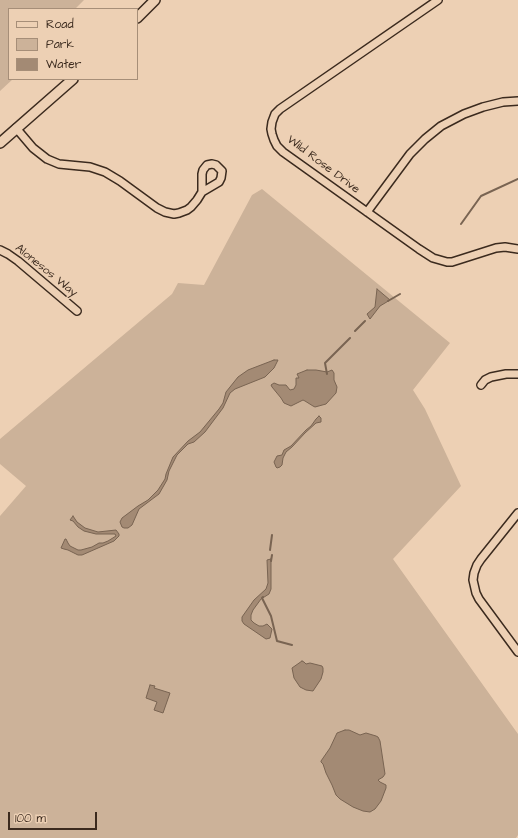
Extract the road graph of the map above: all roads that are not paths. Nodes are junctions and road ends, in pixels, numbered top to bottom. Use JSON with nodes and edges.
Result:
{"nodes":[{"id":1,"x":155,"y":0,"type":"edge"},
{"id":2,"x":438,"y":0,"type":"edge"},
{"id":3,"x":138,"y":17,"type":"edge"},
{"id":4,"x":72,"y":80,"type":"edge"},
{"id":5,"x":518,"y":101,"type":"edge"},
{"id":6,"x":16,"y":128,"type":"junction"},
{"id":7,"x":0,"y":143,"type":"edge"},
{"id":8,"x":202,"y":192,"type":"dead end"},
{"id":9,"x":367,"y":212,"type":"junction"},
{"id":10,"x":518,"y":249,"type":"edge"},
{"id":11,"x":0,"y":250,"type":"edge"},
{"id":12,"x":77,"y":311,"type":"dead end"},
{"id":13,"x":518,"y":374,"type":"edge"},
{"id":14,"x":481,"y":385,"type":"dead end"},
{"id":15,"x":518,"y":513,"type":"edge"},
{"id":16,"x":518,"y":652,"type":"edge"}],
"edges":[{"from":1,"to":3,"type":"main road"},
{"from":2,"to":9,"type":"street","name":"Wild Rose Drive"},
{"from":4,"to":6,"type":"main road"},
{"from":5,"to":9,"type":"street"},
{"from":6,"to":7,"type":"main road"},
{"from":6,"to":8,"type":"street"},
{"from":9,"to":10,"type":"street","name":"Wild Rose Drive"},
{"from":11,"to":12,"type":"street","name":"Alonesos Way"},
{"from":13,"to":14,"type":"street"},
{"from":15,"to":16,"type":"street"}]}
